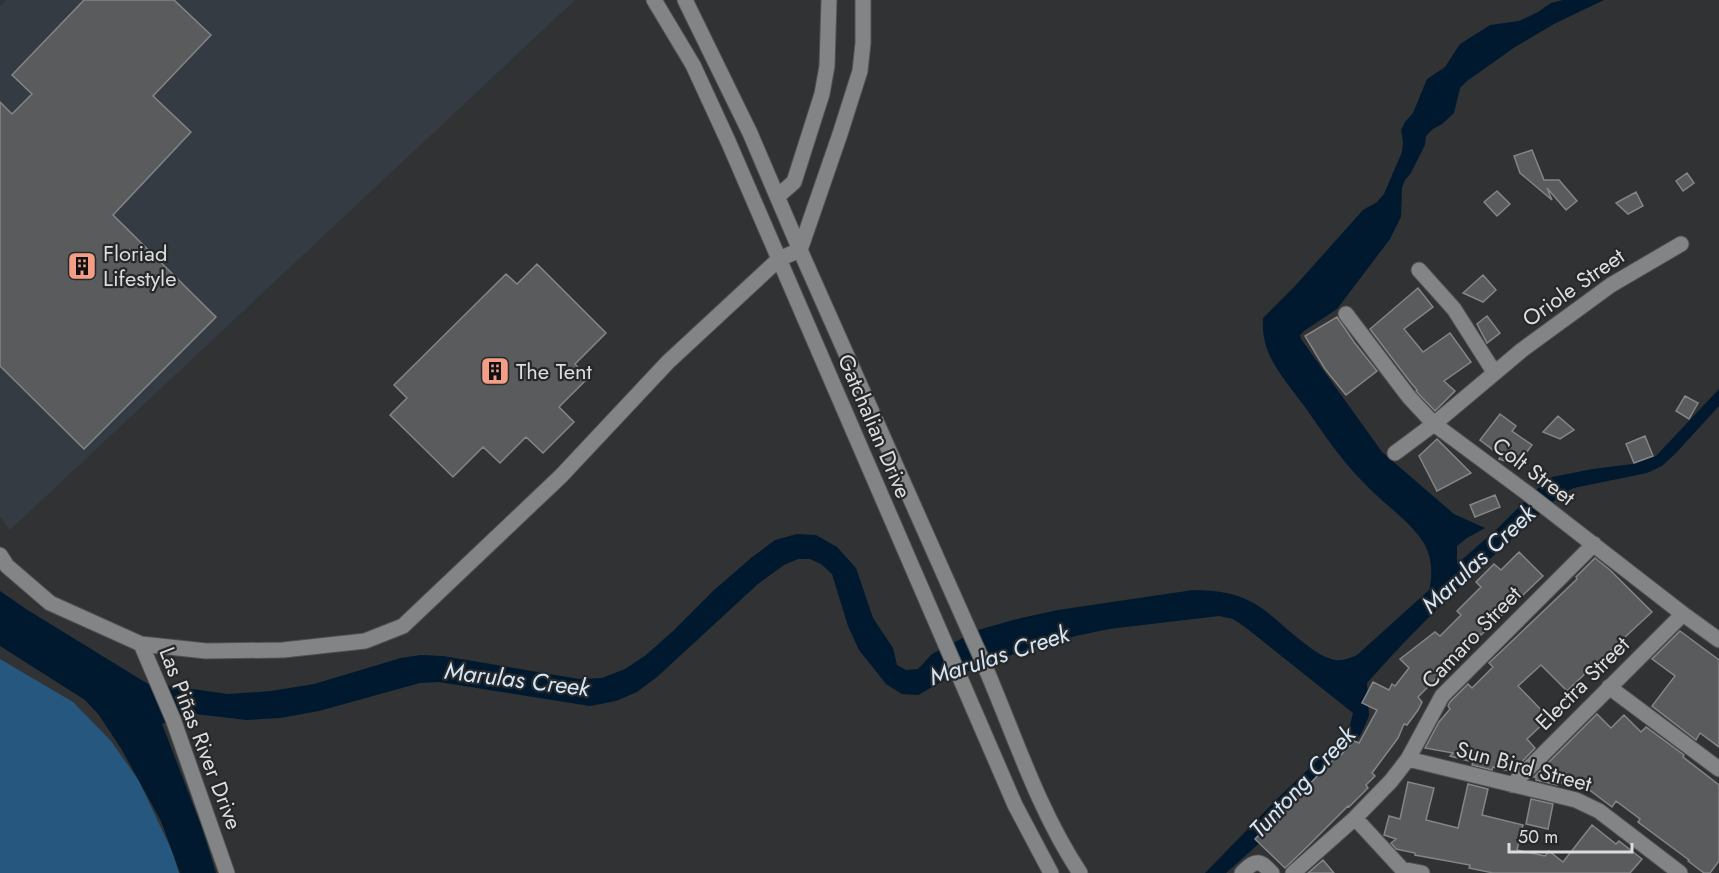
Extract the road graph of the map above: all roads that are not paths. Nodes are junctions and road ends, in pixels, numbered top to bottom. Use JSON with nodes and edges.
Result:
{"nodes":[{"id":1,"x":654,"y":0,"type":"edge"},
{"id":2,"x":685,"y":0,"type":"edge"},
{"id":3,"x":829,"y":0,"type":"edge"},
{"id":4,"x":863,"y":0,"type":"edge"},
{"id":5,"x":778,"y":196,"type":"junction"},
{"id":6,"x":1681,"y":244,"type":"dead end"},
{"id":7,"x":800,"y":250,"type":"junction"},
{"id":8,"x":779,"y":259,"type":"junction"},
{"id":9,"x":1419,"y":270,"type":"dead end"},
{"id":10,"x":1346,"y":314,"type":"dead end"},
{"id":11,"x":1494,"y":372,"type":"junction"},
{"id":12,"x":1434,"y":424,"type":"junction"},
{"id":13,"x":1395,"y":453,"type":"dead end"},
{"id":14,"x":1594,"y":544,"type":"junction"},
{"id":15,"x":0,"y":555,"type":"edge"},
{"id":16,"x":1683,"y":614,"type":"junction"},
{"id":17,"x":1719,"y":640,"type":"edge"},
{"id":18,"x":141,"y":644,"type":"junction"},
{"id":19,"x":1610,"y":687,"type":"junction"},
{"id":20,"x":1408,"y":759,"type":"junction"},
{"id":21,"x":1719,"y":769,"type":"edge"},
{"id":22,"x":1512,"y":785,"type":"junction"},
{"id":23,"x":1355,"y":818,"type":"junction"},
{"id":24,"x":227,"y":873,"type":"edge"},
{"id":25,"x":1051,"y":873,"type":"edge"},
{"id":26,"x":1080,"y":873,"type":"edge"},
{"id":27,"x":1242,"y":873,"type":"edge"},
{"id":28,"x":1272,"y":873,"type":"edge"},
{"id":29,"x":1293,"y":873,"type":"edge"},
{"id":30,"x":1422,"y":873,"type":"edge"},
{"id":31,"x":1680,"y":873,"type":"edge"}],
"edges":[{"from":1,"to":8,"type":"street","name":"Gatchalian Drive"},
{"from":2,"to":5,"type":"street","name":"Gatchalian Drive"},
{"from":3,"to":5,"type":"street"},
{"from":4,"to":7,"type":"street"},
{"from":5,"to":7,"type":"street","name":"Gatchalian Drive"},
{"from":6,"to":11,"type":"street","name":"Oriole Street"},
{"from":7,"to":8,"type":"street"},
{"from":7,"to":26,"type":"street","name":"Gatchalian Drive"},
{"from":8,"to":18,"type":"street"},
{"from":8,"to":25,"type":"street","name":"Gatchalian Drive"},
{"from":9,"to":11,"type":"street"},
{"from":10,"to":12,"type":"street","name":"Colt Street"},
{"from":11,"to":12,"type":"street","name":"Oriole Street"},
{"from":12,"to":13,"type":"street","name":"Oriole Street"},
{"from":12,"to":14,"type":"street","name":"Colt Street"},
{"from":14,"to":16,"type":"street","name":"Colt Street"},
{"from":14,"to":20,"type":"street","name":"Camaro Street"},
{"from":15,"to":18,"type":"street","name":"Las Piñas River Drive"},
{"from":16,"to":17,"type":"street","name":"Colt Street"},
{"from":16,"to":19,"type":"street","name":"Electra Street"},
{"from":18,"to":24,"type":"street","name":"Las Piñas River Drive"},
{"from":19,"to":21,"type":"street"},
{"from":19,"to":22,"type":"street","name":"Electra Street"},
{"from":20,"to":22,"type":"street","name":"Sun Bird Street"},
{"from":20,"to":23,"type":"street","name":"Camaro Street"},
{"from":22,"to":31,"type":"street","name":"Sun Bird Street"},
{"from":23,"to":29,"type":"street","name":"Camaro Street"},
{"from":23,"to":30,"type":"street"},
{"from":27,"to":28,"type":"street"}]}
